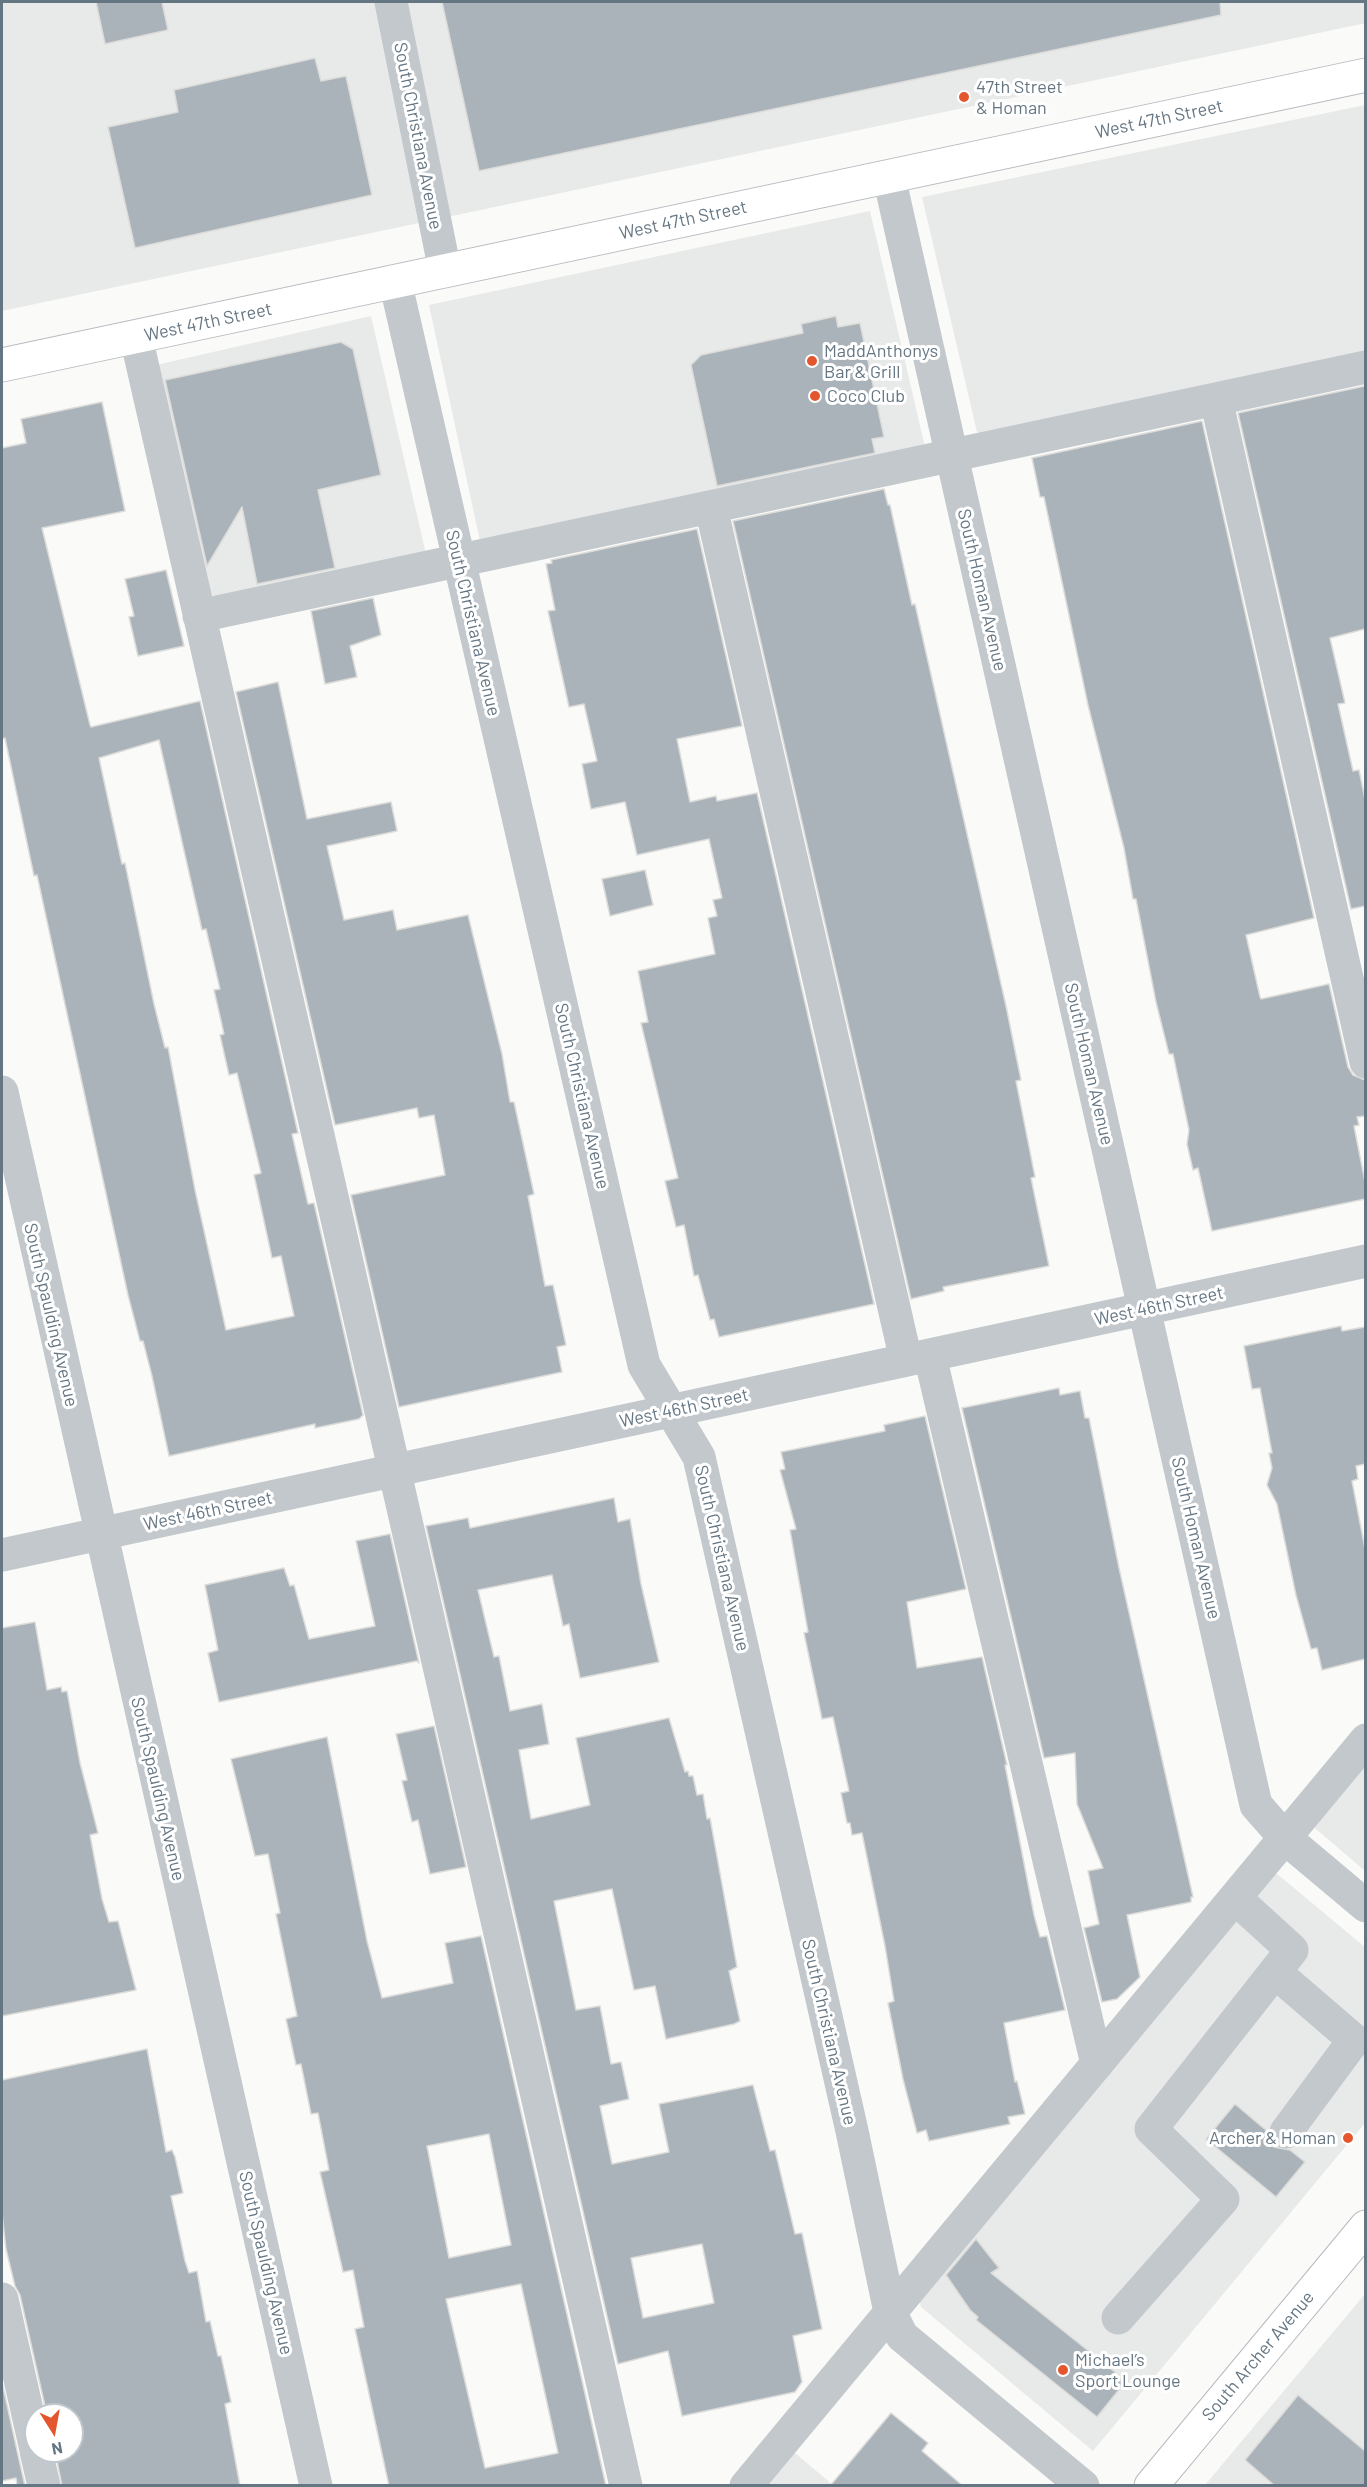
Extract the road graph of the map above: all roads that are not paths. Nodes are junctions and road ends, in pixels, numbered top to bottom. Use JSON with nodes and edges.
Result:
{"nodes":[{"id":1,"x":391,"y":2,"type":"edge"},
{"id":2,"x":1365,"y":75,"type":"edge"},
{"id":3,"x":890,"y":177,"type":"junction"},
{"id":4,"x":445,"y":271,"type":"junction"},
{"id":5,"x":395,"y":281,"type":"junction"},
{"id":6,"x":136,"y":337,"type":"junction"},
{"id":7,"x":2,"y":365,"type":"edge"},
{"id":8,"x":1365,"y":367,"type":"edge"},
{"id":9,"x":1216,"y":399,"type":"junction"},
{"id":10,"x":952,"y":456,"type":"junction"},
{"id":11,"x":711,"y":507,"type":"junction"},
{"id":12,"x":458,"y":561,"type":"junction"},
{"id":13,"x":199,"y":616,"type":"junction"},
{"id":14,"x":1365,"y":1062,"type":"edge"},
{"id":15,"x":2,"y":1092,"type":"edge"},
{"id":16,"x":1365,"y":1261,"type":"edge"},
{"id":17,"x":1144,"y":1309,"type":"junction"},
{"id":18,"x":918,"y":1358,"type":"junction"},
{"id":19,"x":672,"y":1411,"type":"junction"},
{"id":20,"x":393,"y":1471,"type":"junction"},
{"id":21,"x":100,"y":1534,"type":"junction"},
{"id":22,"x":2,"y":1555,"type":"edge"},
{"id":23,"x":1365,"y":1740,"type":"edge"},
{"id":24,"x":1285,"y":1838,"type":"junction"},
{"id":25,"x":1235,"y":1898,"type":"junction"},
{"id":26,"x":1365,"y":1906,"type":"edge"},
{"id":27,"x":1275,"y":1972,"type":"junction"},
{"id":28,"x":1097,"y":2064,"type":"junction"},
{"id":29,"x":1286,"y":2132,"type":"dead end"},
{"id":30,"x":1364,"y":2233,"type":"edge"},
{"id":31,"x":2,"y":2299,"type":"edge"},
{"id":32,"x":890,"y":2312,"type":"junction"},
{"id":33,"x":1118,"y":2318,"type":"dead end"},
{"id":34,"x":25,"y":2403,"type":"edge"},
{"id":35,"x":39,"y":2463,"type":"edge"},
{"id":36,"x":44,"y":2486,"type":"edge"},
{"id":37,"x":316,"y":2486,"type":"edge"},
{"id":38,"x":626,"y":2486,"type":"edge"},
{"id":39,"x":746,"y":2486,"type":"edge"},
{"id":40,"x":1083,"y":2486,"type":"edge"},
{"id":41,"x":1151,"y":2486,"type":"edge"}],
"edges":[{"from":1,"to":4,"type":"street","name":"South Christiana Avenue"},
{"from":2,"to":3,"type":"main road","name":"West 47th Street"},
{"from":3,"to":4,"type":"main road","name":"West 47th Street"},
{"from":3,"to":10,"type":"street","name":"South Homan Avenue"},
{"from":4,"to":5,"type":"main road","name":"West 47th Street"},
{"from":5,"to":6,"type":"main road","name":"West 47th Street"},
{"from":5,"to":12,"type":"street","name":"South Christiana Avenue"},
{"from":6,"to":7,"type":"main road","name":"West 47th Street"},
{"from":6,"to":13,"type":"street"},
{"from":8,"to":9,"type":"street"},
{"from":9,"to":10,"type":"street"},
{"from":9,"to":14,"type":"street"},
{"from":10,"to":11,"type":"street"},
{"from":10,"to":17,"type":"street","name":"South Homan Avenue"},
{"from":11,"to":12,"type":"street"},
{"from":11,"to":18,"type":"street"},
{"from":12,"to":13,"type":"street"},
{"from":12,"to":19,"type":"street","name":"South Christiana Avenue"},
{"from":13,"to":20,"type":"street"},
{"from":15,"to":21,"type":"street","name":"South Spaulding Avenue"},
{"from":16,"to":17,"type":"street","name":"West 46th Street"},
{"from":17,"to":18,"type":"street","name":"West 46th Street"},
{"from":17,"to":24,"type":"street","name":"South Homan Avenue"},
{"from":18,"to":19,"type":"street","name":"West 46th Street"},
{"from":18,"to":28,"type":"street"},
{"from":19,"to":20,"type":"street","name":"West 46th Street"},
{"from":19,"to":32,"type":"street","name":"South Christiana Avenue"},
{"from":20,"to":21,"type":"street","name":"West 46th Street"},
{"from":20,"to":38,"type":"street"},
{"from":21,"to":22,"type":"street","name":"West 46th Street"},
{"from":21,"to":37,"type":"street","name":"South Spaulding Avenue"},
{"from":23,"to":24,"type":"street"},
{"from":24,"to":25,"type":"street"},
{"from":24,"to":26,"type":"street","name":"South Homan Avenue"},
{"from":25,"to":27,"type":"street"},
{"from":25,"to":28,"type":"street"},
{"from":27,"to":29,"type":"street"},
{"from":27,"to":33,"type":"street"},
{"from":28,"to":32,"type":"street"},
{"from":30,"to":41,"type":"main road","name":"South Archer Avenue"},
{"from":31,"to":34,"type":"street"},
{"from":32,"to":39,"type":"street"},
{"from":32,"to":40,"type":"street","name":"South Christiana Avenue"},
{"from":35,"to":36,"type":"street"}]}
